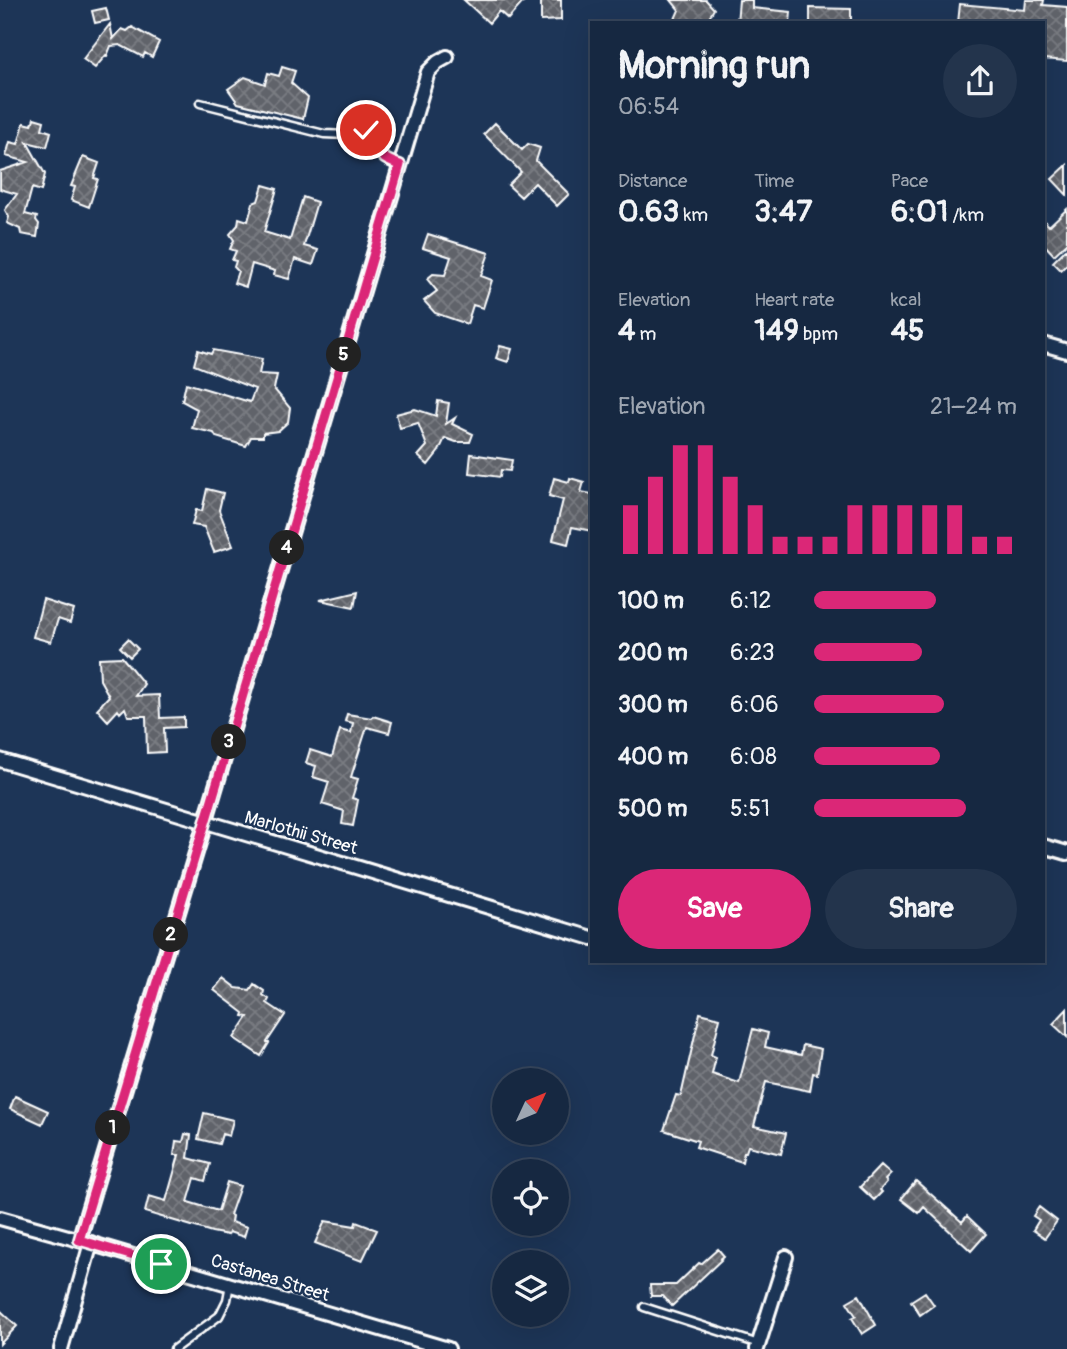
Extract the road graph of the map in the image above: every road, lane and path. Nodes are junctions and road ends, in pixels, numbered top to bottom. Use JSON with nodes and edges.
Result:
{"nodes":[{"id":1,"x":447,"y":57,"type":"dead end"},
{"id":2,"x":200,"y":103,"type":"dead end"},
{"id":3,"x":400,"y":165,"type":"junction"},
{"id":4,"x":1045,"y":345,"type":"edge"},
{"id":5,"x":1067,"y":351,"type":"edge"},
{"id":6,"x":0,"y":760,"type":"edge"},
{"id":7,"x":205,"y":823,"type":"junction"},
{"id":8,"x":1045,"y":847,"type":"edge"},
{"id":9,"x":1067,"y":853,"type":"edge"},
{"id":10,"x":590,"y":937,"type":"edge"},
{"id":11,"x":0,"y":1218,"type":"edge"},
{"id":12,"x":85,"y":1241,"type":"junction"},
{"id":13,"x":786,"y":1257,"type":"dead end"},
{"id":14,"x":230,"y":1284,"type":"junction"},
{"id":15,"x":644,"y":1307,"type":"dead end"},
{"id":16,"x":758,"y":1347,"type":"edge"},
{"id":17,"x":61,"y":1349,"type":"edge"},
{"id":18,"x":174,"y":1349,"type":"edge"},
{"id":19,"x":448,"y":1349,"type":"edge"}],
"edges":[{"from":1,"to":3,"type":"street"},
{"from":2,"to":3,"type":"lane"},
{"from":3,"to":7,"type":"street"},
{"from":4,"to":5,"type":"street"},
{"from":6,"to":7,"type":"street","name":"Marlothii Street"},
{"from":7,"to":10,"type":"street","name":"Marlothii Street"},
{"from":7,"to":12,"type":"street"},
{"from":8,"to":9,"type":"street"},
{"from":11,"to":12,"type":"street","name":"Castanea Street"},
{"from":12,"to":14,"type":"street","name":"Castanea Street"},
{"from":12,"to":17,"type":"street"},
{"from":13,"to":16,"type":"street"},
{"from":14,"to":18,"type":"lane"},
{"from":14,"to":19,"type":"street","name":"Castanea Street"},
{"from":15,"to":16,"type":"lane"}]}
